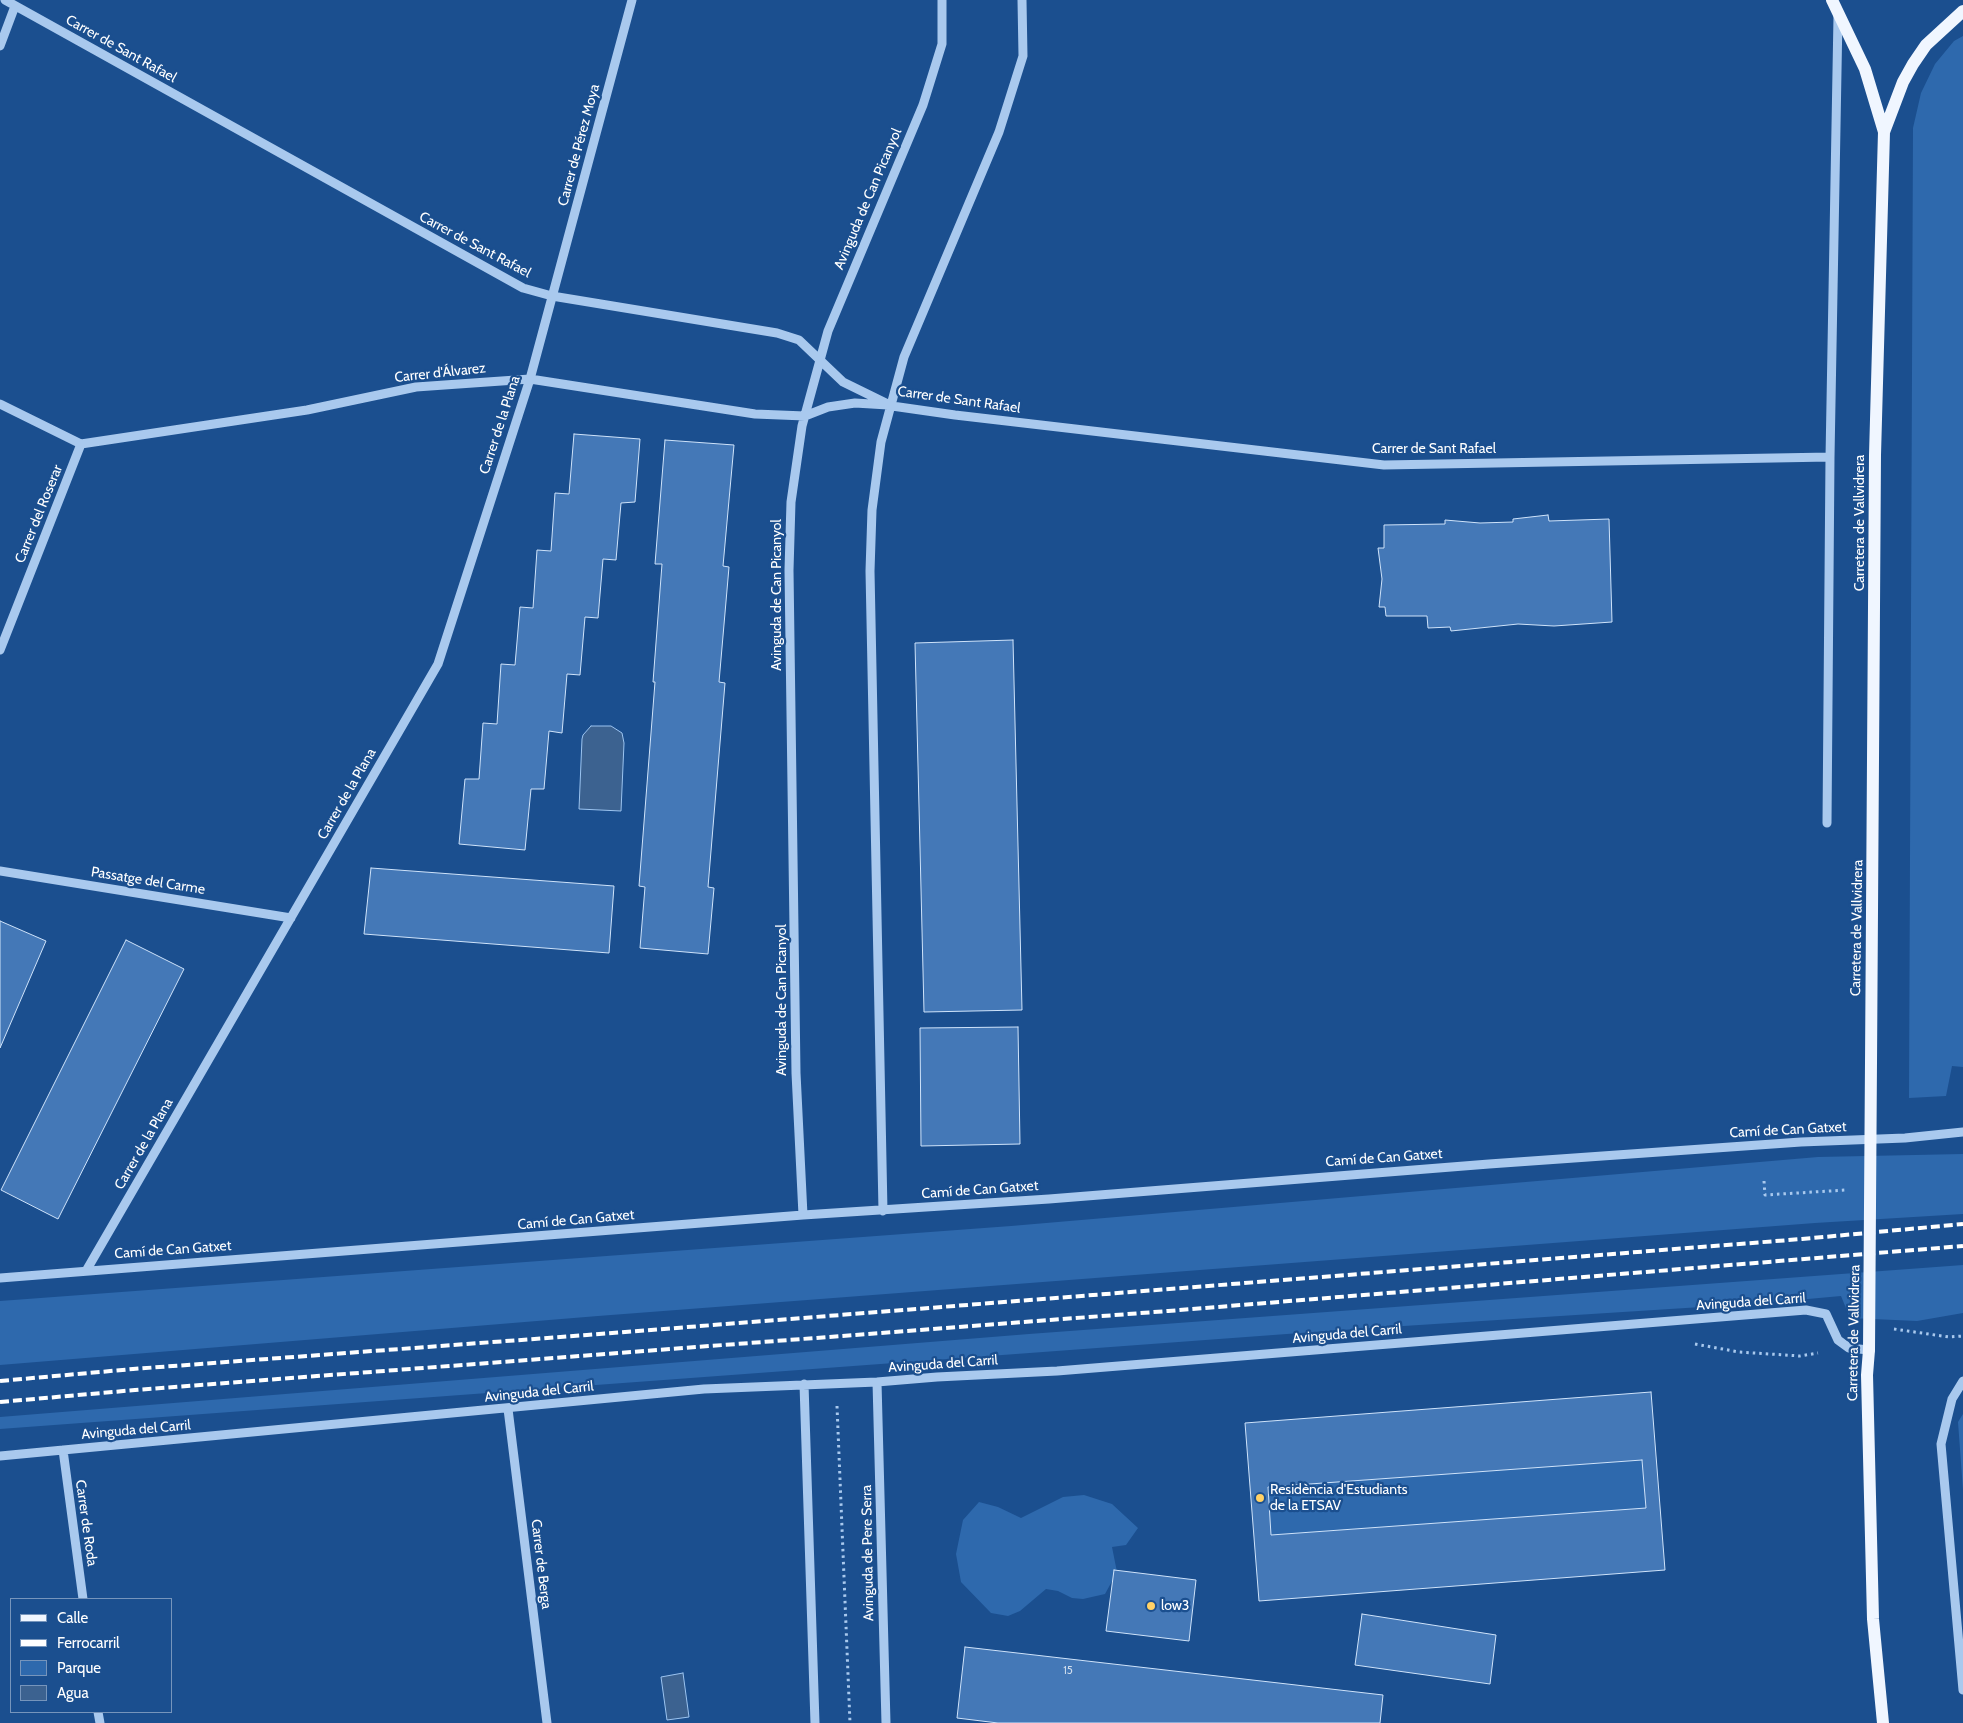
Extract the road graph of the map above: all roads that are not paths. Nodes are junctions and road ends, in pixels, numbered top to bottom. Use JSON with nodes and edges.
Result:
{"nodes":[{"id":1,"x":5,"y":0,"type":"edge"},
{"id":2,"x":632,"y":0,"type":"edge"},
{"id":3,"x":942,"y":0,"type":"edge"},
{"id":4,"x":1022,"y":0,"type":"edge"},
{"id":5,"x":1835,"y":5,"type":"edge"},
{"id":6,"x":15,"y":6,"type":"junction"},
{"id":7,"x":1963,"y":11,"type":"edge"},
{"id":8,"x":0,"y":46,"type":"edge"},
{"id":9,"x":1884,"y":132,"type":"junction"},
{"id":10,"x":552,"y":296,"type":"junction"},
{"id":11,"x":820,"y":359,"type":"junction"},
{"id":12,"x":530,"y":379,"type":"junction"},
{"id":13,"x":0,"y":404,"type":"edge"},
{"id":14,"x":892,"y":406,"type":"junction"},
{"id":15,"x":805,"y":416,"type":"junction"},
{"id":16,"x":81,"y":444,"type":"junction"},
{"id":17,"x":1830,"y":457,"type":"junction"},
{"id":18,"x":0,"y":650,"type":"edge"},
{"id":19,"x":1827,"y":823,"type":"dead end"},
{"id":20,"x":0,"y":871,"type":"edge"},
{"id":21,"x":291,"y":918,"type":"junction"},
{"id":22,"x":1963,"y":1132,"type":"edge"},
{"id":23,"x":883,"y":1211,"type":"junction"},
{"id":24,"x":803,"y":1215,"type":"junction"},
{"id":25,"x":86,"y":1271,"type":"junction"},
{"id":26,"x":0,"y":1278,"type":"edge"},
{"id":27,"x":1869,"y":1350,"type":"junction"},
{"id":28,"x":1963,"y":1381,"type":"edge"},
{"id":29,"x":877,"y":1382,"type":"junction"},
{"id":30,"x":804,"y":1384,"type":"junction"},
{"id":31,"x":508,"y":1409,"type":"junction"},
{"id":32,"x":62,"y":1450,"type":"junction"},
{"id":33,"x":0,"y":1456,"type":"edge"},
{"id":34,"x":83,"y":1598,"type":"edge"},
{"id":35,"x":1963,"y":1690,"type":"edge"},
{"id":36,"x":547,"y":1723,"type":"edge"},
{"id":37,"x":815,"y":1723,"type":"edge"},
{"id":38,"x":886,"y":1723,"type":"edge"},
{"id":39,"x":1884,"y":1723,"type":"edge"}],
"edges":[{"from":1,"to":6,"type":"street","name":"Carrer de Sant Rafael"},
{"from":2,"to":10,"type":"street","name":"Carrer de Pérez Moya"},
{"from":3,"to":11,"type":"street","name":"Avinguda de Can Picanyol"},
{"from":4,"to":14,"type":"street"},
{"from":5,"to":9,"type":"main road","name":"Carretera de Vallvidrera"},
{"from":5,"to":17,"type":"street"},
{"from":6,"to":8,"type":"street"},
{"from":6,"to":10,"type":"street","name":"Carrer de Sant Rafael"},
{"from":7,"to":9,"type":"main road","name":"Carretera de Vallvidrera"},
{"from":9,"to":27,"type":"main road","name":"Carretera de Vallvidrera","bridge":true},
{"from":10,"to":11,"type":"street","name":"Carrer de Sant Rafael"},
{"from":10,"to":12,"type":"street","name":"Carrer de la Plana"},
{"from":11,"to":14,"type":"street","name":"Carrer de Sant Rafael"},
{"from":11,"to":15,"type":"street","name":"Avinguda de Can Picanyol"},
{"from":12,"to":15,"type":"street","name":"Carrer d'Álvarez"},
{"from":12,"to":16,"type":"street","name":"Carrer d'Álvarez"},
{"from":12,"to":21,"type":"street","name":"Carrer de la Plana"},
{"from":13,"to":16,"type":"street"},
{"from":14,"to":15,"type":"street","name":"Carrer d'Álvarez"},
{"from":14,"to":17,"type":"street","name":"Carrer de Sant Rafael"},
{"from":14,"to":23,"type":"street"},
{"from":15,"to":24,"type":"street","name":"Avinguda de Can Picanyol"},
{"from":16,"to":18,"type":"street","name":"Carrer del Roserar"},
{"from":17,"to":19,"type":"street"},
{"from":20,"to":21,"type":"street","name":"Passatge del Carme"},
{"from":21,"to":25,"type":"street","name":"Carrer de la Plana"},
{"from":22,"to":23,"type":"street","name":"Camí de Can Gatxet"},
{"from":23,"to":24,"type":"street","name":"Camí de Can Gatxet"},
{"from":24,"to":25,"type":"street","name":"Camí de Can Gatxet"},
{"from":25,"to":26,"type":"street","name":"Camí de Can Gatxet"},
{"from":27,"to":29,"type":"street","name":"Avinguda del Carril"},
{"from":27,"to":39,"type":"main road","name":"Carretera de Vallvidrera"},
{"from":28,"to":35,"type":"street"},
{"from":29,"to":30,"type":"street","name":"Avinguda del Carril"},
{"from":29,"to":38,"type":"street","name":"Avinguda de Pere Serra"},
{"from":30,"to":31,"type":"street","name":"Avinguda del Carril"},
{"from":30,"to":37,"type":"street"},
{"from":31,"to":32,"type":"street","name":"Avinguda del Carril"},
{"from":31,"to":36,"type":"street","name":"Carrer de Berga"},
{"from":32,"to":33,"type":"street","name":"Avinguda del Carril"},
{"from":32,"to":34,"type":"street","name":"Carrer de Roda"}]}
